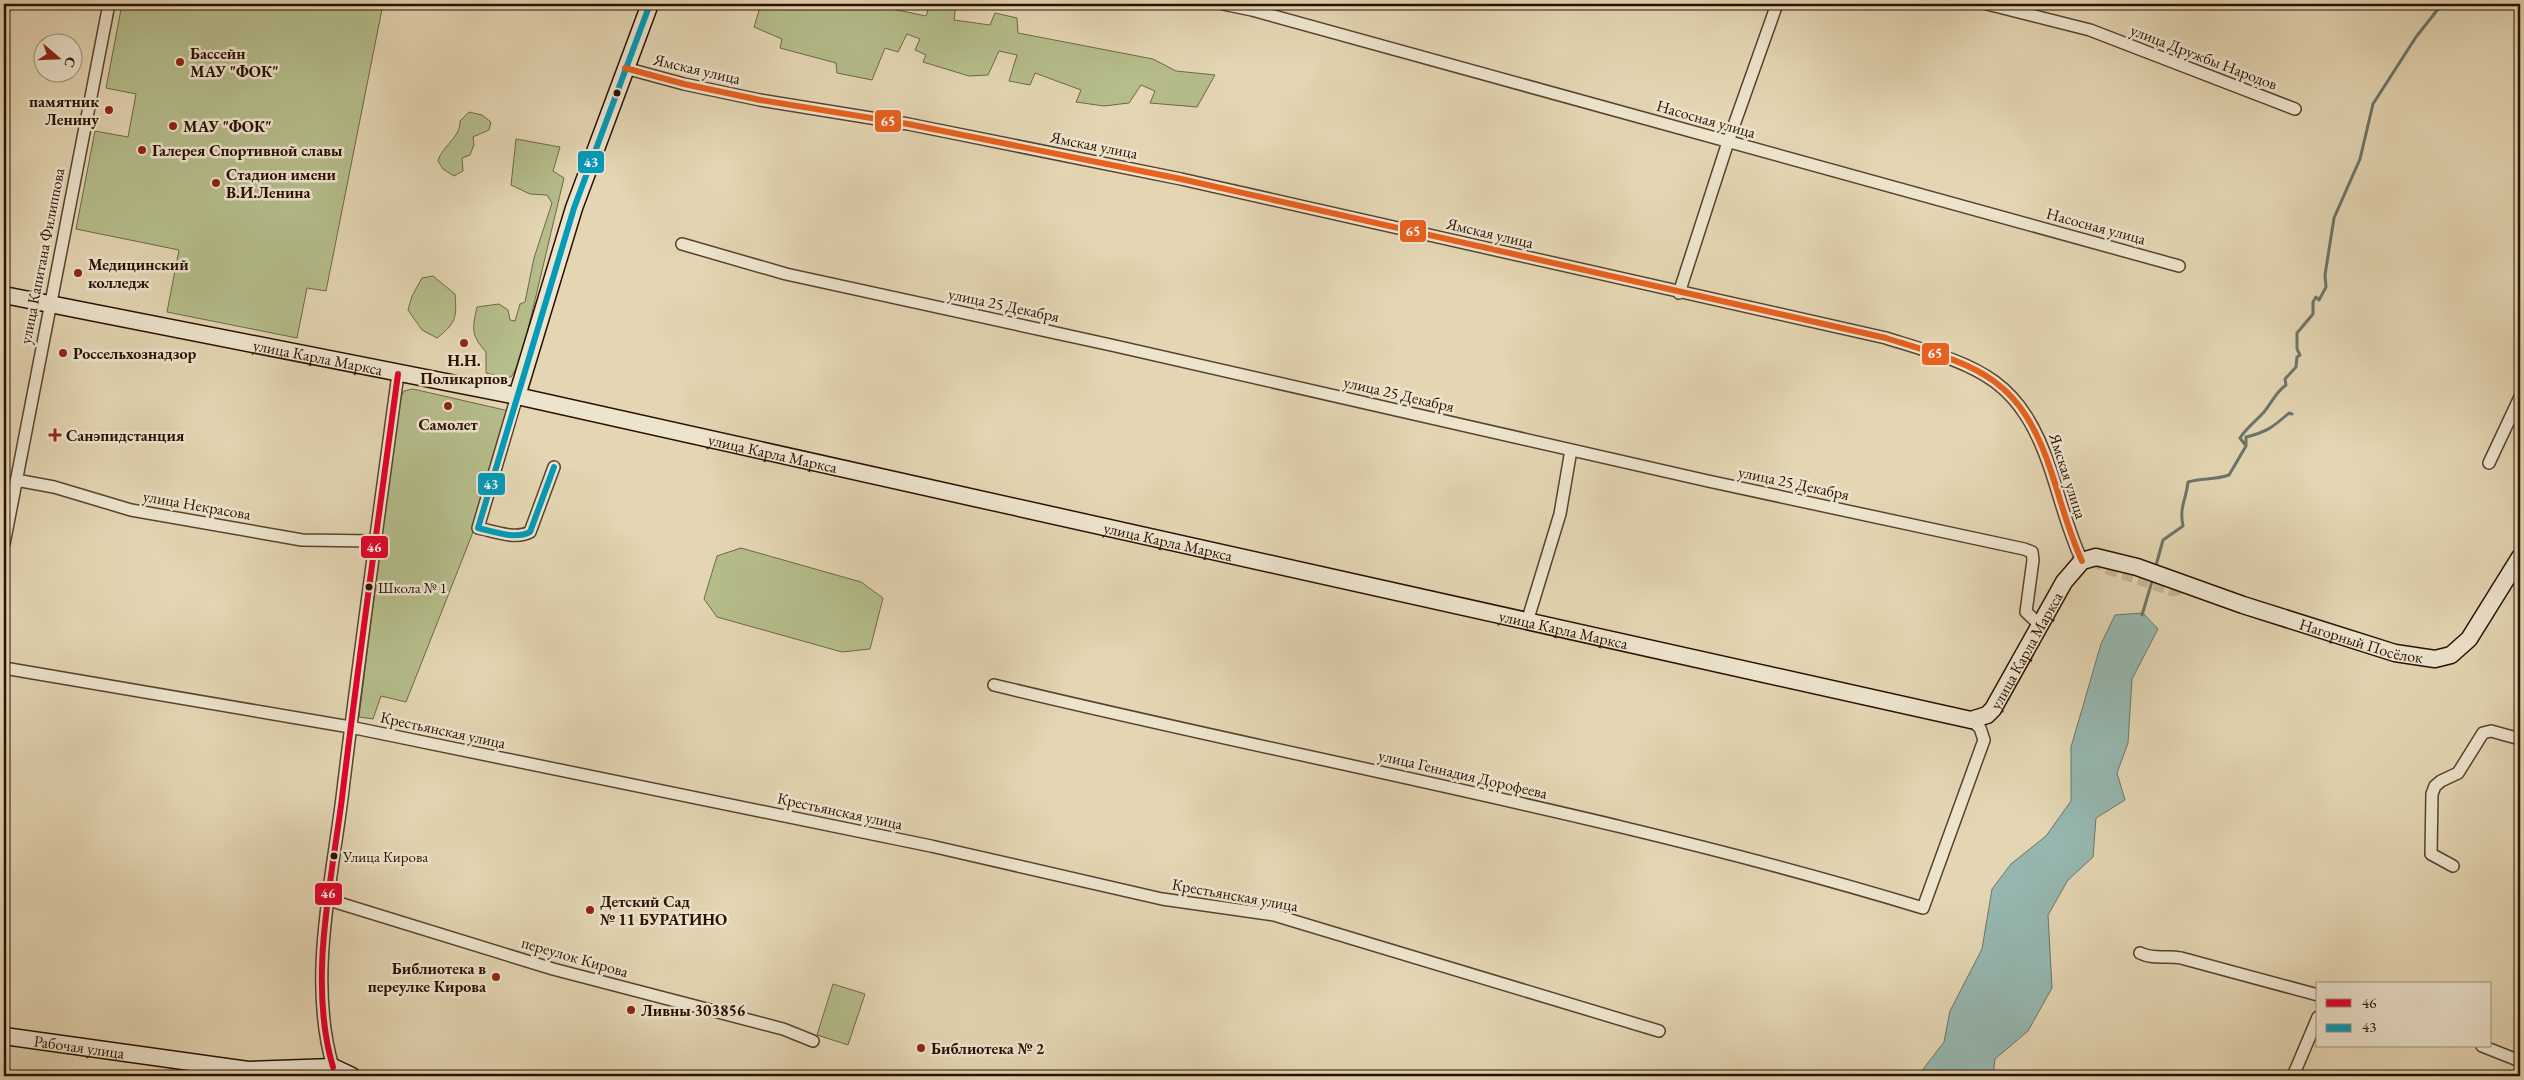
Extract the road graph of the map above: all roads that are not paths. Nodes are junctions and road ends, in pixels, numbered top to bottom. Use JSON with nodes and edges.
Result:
{"nodes":[{"id":1,"x":108,"y":4,"type":"edge"},
{"id":2,"x":650,"y":4,"type":"edge"},
{"id":3,"x":1223,"y":4,"type":"edge"},
{"id":4,"x":1777,"y":4,"type":"edge"},
{"id":5,"x":1987,"y":4,"type":"edge"},
{"id":6,"x":625,"y":68,"type":"junction"},
{"id":7,"x":2294,"y":110,"type":"dead end"},
{"id":8,"x":1728,"y":142,"type":"junction"},
{"id":9,"x":682,"y":244,"type":"dead end"},
{"id":10,"x":2180,"y":266,"type":"dead end"},
{"id":11,"x":1679,"y":293,"type":"junction"},
{"id":12,"x":4,"y":295,"type":"edge"},
{"id":13,"x":50,"y":304,"type":"junction"},
{"id":14,"x":398,"y":374,"type":"junction"},
{"id":15,"x":517,"y":396,"type":"junction"},
{"id":16,"x":2520,"y":397,"type":"edge"},
{"id":17,"x":1571,"y":450,"type":"junction"},
{"id":18,"x":2490,"y":463,"type":"dead end"},
{"id":19,"x":554,"y":467,"type":"dead end"},
{"id":20,"x":16,"y":480,"type":"junction"},
{"id":21,"x":375,"y":541,"type":"junction"},
{"id":22,"x":4,"y":544,"type":"edge"},
{"id":23,"x":2520,"y":556,"type":"edge"},
{"id":24,"x":2089,"y":559,"type":"junction"},
{"id":25,"x":1527,"y":622,"type":"junction"},
{"id":26,"x":2040,"y":625,"type":"junction"},
{"id":27,"x":4,"y":668,"type":"edge"},
{"id":28,"x":994,"y":685,"type":"dead end"},
{"id":29,"x":1971,"y":720,"type":"junction"},
{"id":30,"x":350,"y":727,"type":"junction"},
{"id":31,"x":2520,"y":739,"type":"edge"},
{"id":32,"x":2453,"y":866,"type":"dead end"},
{"id":33,"x":329,"y":900,"type":"junction"},
{"id":34,"x":2140,"y":953,"type":"dead end"},
{"id":35,"x":2316,"y":994,"type":"edge"},
{"id":36,"x":2316,"y":1022,"type":"edge"},
{"id":37,"x":1659,"y":1031,"type":"dead end"},
{"id":38,"x":4,"y":1036,"type":"edge"},
{"id":39,"x":813,"y":1040,"type":"dead end"},
{"id":40,"x":2487,"y":1048,"type":"edge"},
{"id":41,"x":2520,"y":1061,"type":"edge"},
{"id":42,"x":333,"y":1068,"type":"junction"},
{"id":43,"x":352,"y":1076,"type":"edge"},
{"id":44,"x":2293,"y":1076,"type":"edge"}],
"edges":[{"from":1,"to":13,"type":"street","name":"улица Капитана Филиппова"},
{"from":2,"to":6,"type":"street"},
{"from":3,"to":8,"type":"street","name":"Насосная улица"},
{"from":4,"to":8,"type":"street"},
{"from":5,"to":7,"type":"street","name":"улица Дружбы Народов"},
{"from":6,"to":11,"type":"street","name":"Ямская улица"},
{"from":6,"to":15,"type":"street"},
{"from":8,"to":10,"type":"street","name":"Насосная улица"},
{"from":8,"to":11,"type":"street"},
{"from":9,"to":17,"type":"street","name":"улица 25 Декабря"},
{"from":11,"to":24,"type":"street","name":"Ямская улица"},
{"from":12,"to":13,"type":"street","name":"улица Карла Маркса"},
{"from":13,"to":14,"type":"street","name":"улица Карла Маркса"},
{"from":13,"to":20,"type":"street","name":"улица Капитана Филиппова"},
{"from":14,"to":15,"type":"street","name":"улица Карла Маркса"},
{"from":14,"to":21,"type":"street"},
{"from":15,"to":19,"type":"street"},
{"from":15,"to":25,"type":"street","name":"улица Карла Маркса"},
{"from":16,"to":18,"type":"street"},
{"from":17,"to":25,"type":"street"},
{"from":17,"to":26,"type":"street","name":"улица 25 Декабря"},
{"from":20,"to":21,"type":"street","name":"улица Некрасова"},
{"from":20,"to":22,"type":"street","name":"улица Капитана Филиппова"},
{"from":21,"to":30,"type":"street"},
{"from":23,"to":24,"type":"street","name":"Нагорный Посёлок"},
{"from":24,"to":26,"type":"street","name":"улица Карла Маркса"},
{"from":25,"to":29,"type":"street","name":"улица Карла Маркса"},
{"from":26,"to":29,"type":"street","name":"улица Карла Маркса"},
{"from":27,"to":30,"type":"street","name":"Крестьянская улица"},
{"from":28,"to":29,"type":"street","name":"улица Геннадия Дорофеева"},
{"from":30,"to":33,"type":"street"},
{"from":30,"to":37,"type":"street","name":"Крестьянская улица"},
{"from":31,"to":32,"type":"street"},
{"from":33,"to":39,"type":"street","name":"переулок Кирова"},
{"from":33,"to":42,"type":"street"},
{"from":34,"to":35,"type":"street"},
{"from":36,"to":44,"type":"street"},
{"from":38,"to":42,"type":"street","name":"Рабочая улица"},
{"from":40,"to":41,"type":"street"},
{"from":42,"to":43,"type":"street"}]}
